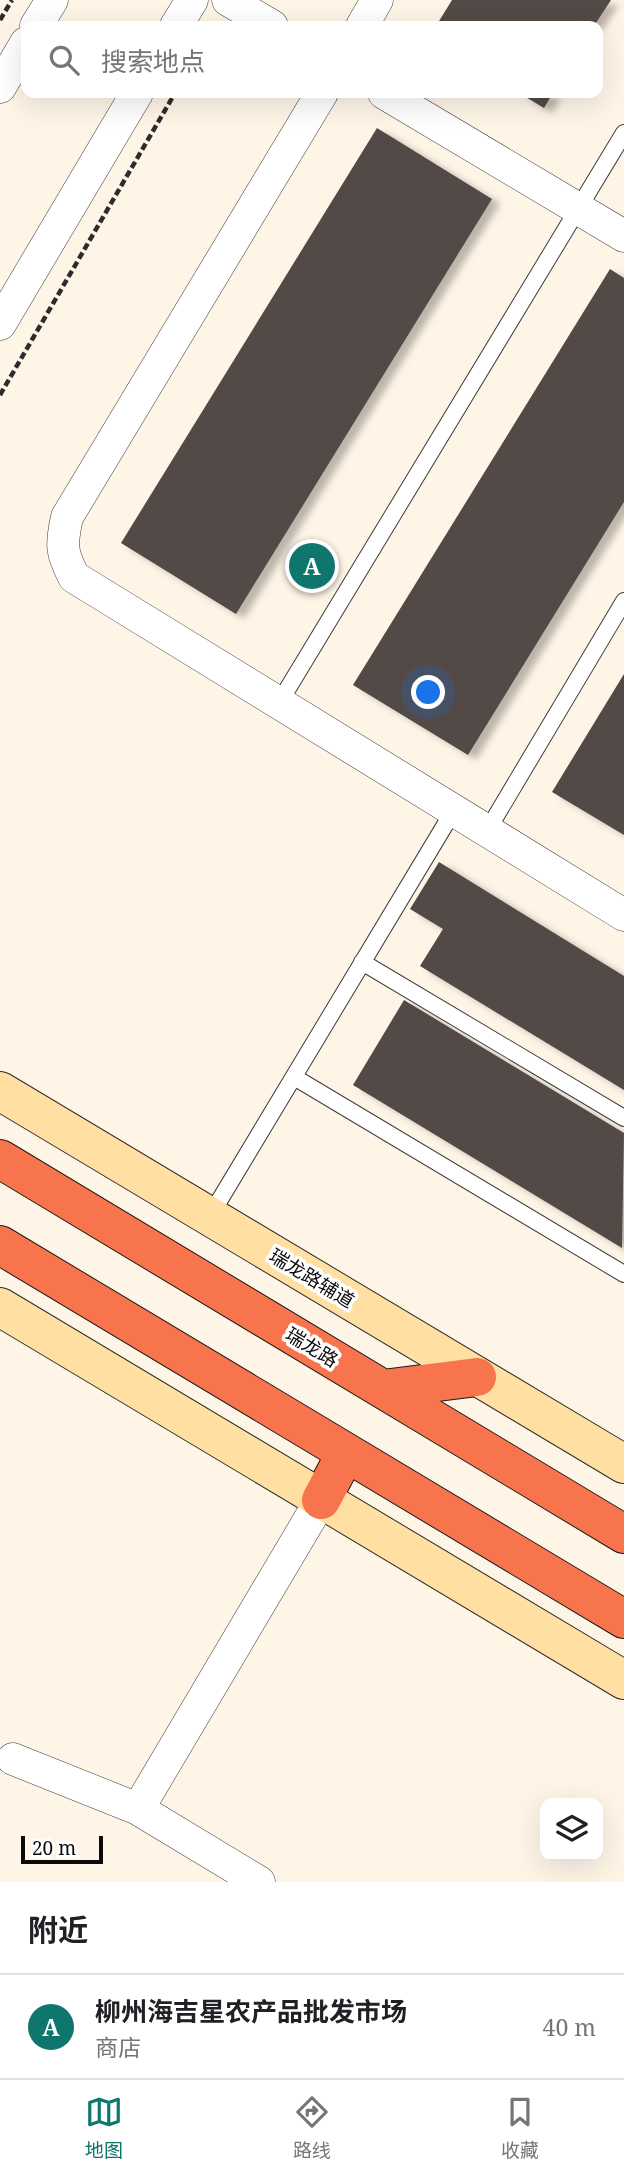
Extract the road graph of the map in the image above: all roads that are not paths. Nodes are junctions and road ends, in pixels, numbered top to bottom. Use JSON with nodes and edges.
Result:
{"nodes":[{"id":1,"x":52,"y":0,"type":"edge"},
{"id":2,"x":192,"y":0,"type":"edge"},
{"id":3,"x":228,"y":0,"type":"edge"},
{"id":4,"x":377,"y":0,"type":"edge"},
{"id":5,"x":39,"y":21,"type":"edge"},
{"id":6,"x":179,"y":21,"type":"edge"},
{"id":7,"x":264,"y":21,"type":"edge"},
{"id":8,"x":365,"y":21,"type":"edge"},
{"id":9,"x":21,"y":51,"type":"edge"},
{"id":10,"x":0,"y":87,"type":"edge"},
{"id":11,"x":134,"y":98,"type":"edge"},
{"id":12,"x":319,"y":98,"type":"edge"},
{"id":13,"x":392,"y":98,"type":"edge"},
{"id":14,"x":624,"y":133,"type":"edge"},
{"id":15,"x":578,"y":209,"type":"junction"},
{"id":16,"x":624,"y":236,"type":"edge"},
{"id":17,"x":0,"y":324,"type":"edge"},
{"id":18,"x":624,"y":601,"type":"edge"},
{"id":19,"x":279,"y":703,"type":"junction"},
{"id":20,"x":454,"y":810,"type":"junction"},
{"id":21,"x":486,"y":831,"type":"junction"},
{"id":22,"x":624,"y":915,"type":"edge"},
{"id":23,"x":362,"y":962,"type":"junction"},
{"id":24,"x":294,"y":1077,"type":"junction"},
{"id":25,"x":0,"y":1091,"type":"edge"},
{"id":26,"x":624,"y":1118,"type":"edge"},
{"id":27,"x":0,"y":1159,"type":"edge"},
{"id":28,"x":209,"y":1217,"type":"junction"},
{"id":29,"x":0,"y":1245,"type":"edge"},
{"id":30,"x":624,"y":1274,"type":"edge"},
{"id":31,"x":0,"y":1307,"type":"edge"},
{"id":32,"x":477,"y":1377,"type":"junction"},
{"id":33,"x":383,"y":1389,"type":"junction"},
{"id":34,"x":346,"y":1453,"type":"junction"},
{"id":35,"x":624,"y":1464,"type":"edge"},
{"id":36,"x":321,"y":1500,"type":"junction"},
{"id":37,"x":624,"y":1534,"type":"edge"},
{"id":38,"x":624,"y":1619,"type":"edge"},
{"id":39,"x":624,"y":1680,"type":"edge"},
{"id":40,"x":13,"y":1759,"type":"dead end"},
{"id":41,"x":138,"y":1809,"type":"junction"},
{"id":42,"x":259,"y":1882,"type":"edge"}],
"edges":[{"from":1,"to":5,"type":"street"},
{"from":2,"to":6,"type":"street"},
{"from":3,"to":7,"type":"street"},
{"from":4,"to":8,"type":"street"},
{"from":9,"to":10,"type":"street"},
{"from":11,"to":17,"type":"street"},
{"from":12,"to":19,"type":"street"},
{"from":13,"to":15,"type":"street"},
{"from":14,"to":15,"type":"lane"},
{"from":15,"to":16,"type":"street"},
{"from":15,"to":19,"type":"lane"},
{"from":18,"to":21,"type":"lane"},
{"from":19,"to":20,"type":"street"},
{"from":20,"to":21,"type":"street"},
{"from":20,"to":23,"type":"lane"},
{"from":21,"to":22,"type":"street"},
{"from":23,"to":24,"type":"lane"},
{"from":23,"to":26,"type":"lane"},
{"from":24,"to":28,"type":"lane"},
{"from":24,"to":30,"type":"lane"},
{"from":25,"to":28,"type":"main road","name":"瑞龙路辅道"},
{"from":27,"to":33,"type":"highway","name":"瑞龙路"},
{"from":28,"to":32,"type":"main road","name":"瑞龙路辅道"},
{"from":29,"to":34,"type":"highway"},
{"from":31,"to":36,"type":"main road"},
{"from":32,"to":33,"type":"highway"},
{"from":32,"to":35,"type":"main road","name":"瑞龙路辅道"},
{"from":33,"to":37,"type":"highway","name":"瑞龙路"},
{"from":34,"to":36,"type":"highway"},
{"from":34,"to":38,"type":"highway"},
{"from":36,"to":39,"type":"main road"},
{"from":36,"to":41,"type":"street"},
{"from":40,"to":41,"type":"street"},
{"from":41,"to":42,"type":"street"}]}
